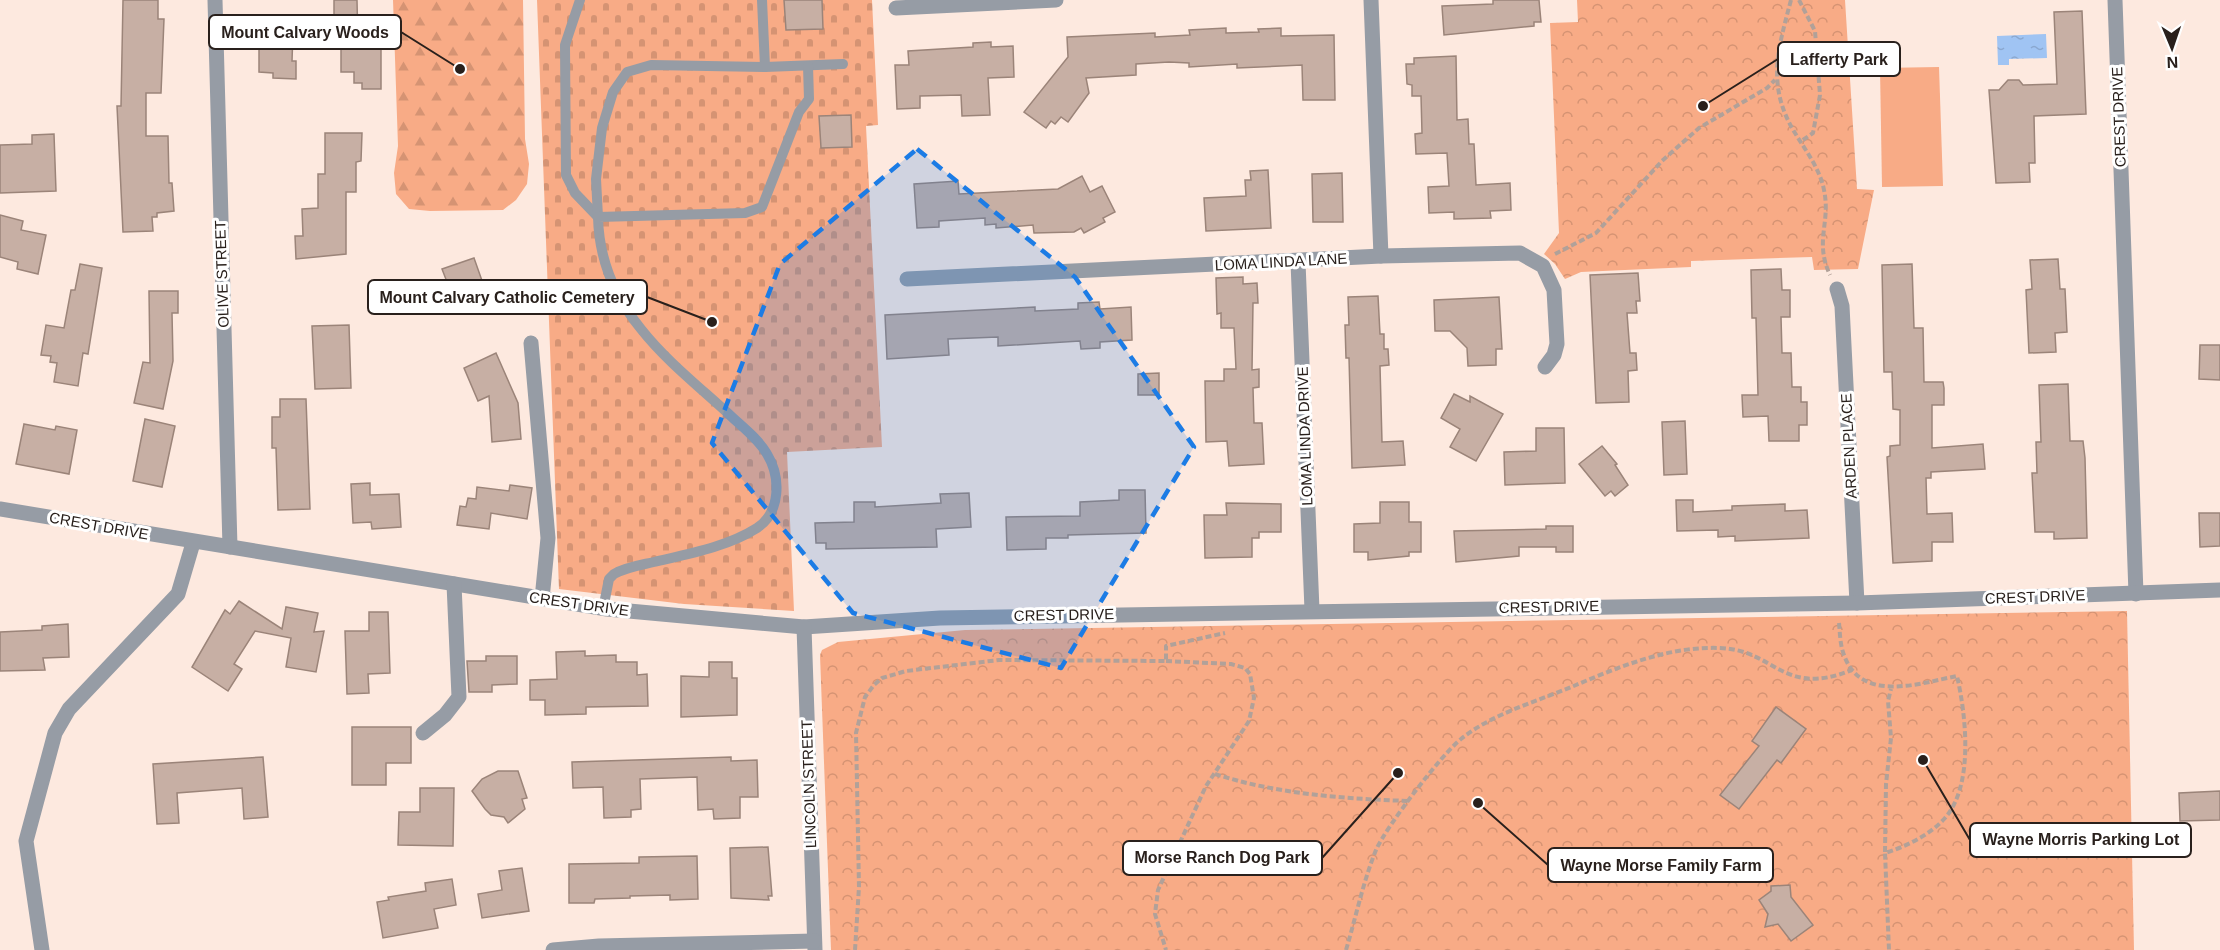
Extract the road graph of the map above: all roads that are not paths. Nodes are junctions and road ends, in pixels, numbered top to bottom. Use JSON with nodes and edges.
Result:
{"nodes":[{"id":1,"x":215,"y":0,"type":"edge"},
{"id":2,"x":580,"y":0,"type":"edge"},
{"id":3,"x":762,"y":0,"type":"edge"},
{"id":4,"x":1056,"y":0,"type":"edge"},
{"id":5,"x":1371,"y":0,"type":"edge"},
{"id":6,"x":2115,"y":0,"type":"edge"},
{"id":7,"x":965,"y":2,"type":"edge"},
{"id":8,"x":896,"y":8,"type":"dead end"},
{"id":9,"x":843,"y":64,"type":"dead end"},
{"id":10,"x":807,"y":66,"type":"junction"},
{"id":11,"x":765,"y":67,"type":"junction"},
{"id":12,"x":598,"y":217,"type":"junction"},
{"id":13,"x":1381,"y":256,"type":"junction"},
{"id":14,"x":1298,"y":262,"type":"junction"},
{"id":15,"x":908,"y":279,"type":"dead end"},
{"id":16,"x":1837,"y":289,"type":"road end"},
{"id":17,"x":531,"y":343,"type":"dead end"},
{"id":18,"x":1545,"y":367,"type":"dead end"},
{"id":19,"x":0,"y":509,"type":"edge"},
{"id":20,"x":194,"y":543,"type":"junction"},
{"id":21,"x":230,"y":547,"type":"junction"},
{"id":22,"x":454,"y":584,"type":"junction"},
{"id":23,"x":2220,"y":590,"type":"edge"},
{"id":24,"x":2136,"y":594,"type":"junction"},
{"id":25,"x":542,"y":599,"type":"junction"},
{"id":26,"x":1857,"y":603,"type":"junction"},
{"id":27,"x":603,"y":609,"type":"junction"},
{"id":28,"x":1312,"y":610,"type":"junction"},
{"id":29,"x":804,"y":627,"type":"junction"},
{"id":30,"x":423,"y":733,"type":"dead end"},
{"id":31,"x":815,"y":945,"type":"edge"},
{"id":32,"x":42,"y":950,"type":"edge"},
{"id":33,"x":553,"y":950,"type":"edge"}],
"edges":[{"from":1,"to":21,"type":"street","name":"OLIVE STREET"},
{"from":2,"to":12,"type":"lane"},
{"from":3,"to":11,"type":"lane"},
{"from":4,"to":7,"type":"street"},
{"from":5,"to":13,"type":"street"},
{"from":6,"to":24,"type":"street","name":"CREST DRIVE"},
{"from":7,"to":8,"type":"street"},
{"from":9,"to":10,"type":"lane"},
{"from":10,"to":11,"type":"lane"},
{"from":10,"to":12,"type":"lane"},
{"from":11,"to":12,"type":"lane"},
{"from":12,"to":27,"type":"lane"},
{"from":13,"to":14,"type":"street","name":"LOMA LINDA LANE"},
{"from":13,"to":18,"type":"street","name":"LOMA LINDA LANE"},
{"from":14,"to":15,"type":"street","name":"LOMA LINDA LANE"},
{"from":14,"to":28,"type":"street","name":"LOMA LINDA DRIVE"},
{"from":16,"to":26,"type":"street","name":"ARDEN PLACE"},
{"from":17,"to":25,"type":"street"},
{"from":19,"to":20,"type":"street","name":"CREST DRIVE"},
{"from":20,"to":21,"type":"street","name":"CREST DRIVE"},
{"from":20,"to":32,"type":"street"},
{"from":21,"to":22,"type":"street","name":"CREST DRIVE"},
{"from":22,"to":25,"type":"street","name":"CREST DRIVE"},
{"from":22,"to":30,"type":"street"},
{"from":23,"to":24,"type":"street","name":"CREST DRIVE"},
{"from":24,"to":26,"type":"street","name":"CREST DRIVE"},
{"from":25,"to":27,"type":"street","name":"CREST DRIVE"},
{"from":26,"to":28,"type":"street","name":"CREST DRIVE"},
{"from":27,"to":29,"type":"street","name":"CREST DRIVE"},
{"from":28,"to":29,"type":"street","name":"CREST DRIVE"},
{"from":29,"to":31,"type":"street","name":"LINCOLN STREET"},
{"from":31,"to":33,"type":"street","name":"LINCOLN STREET"}]}
